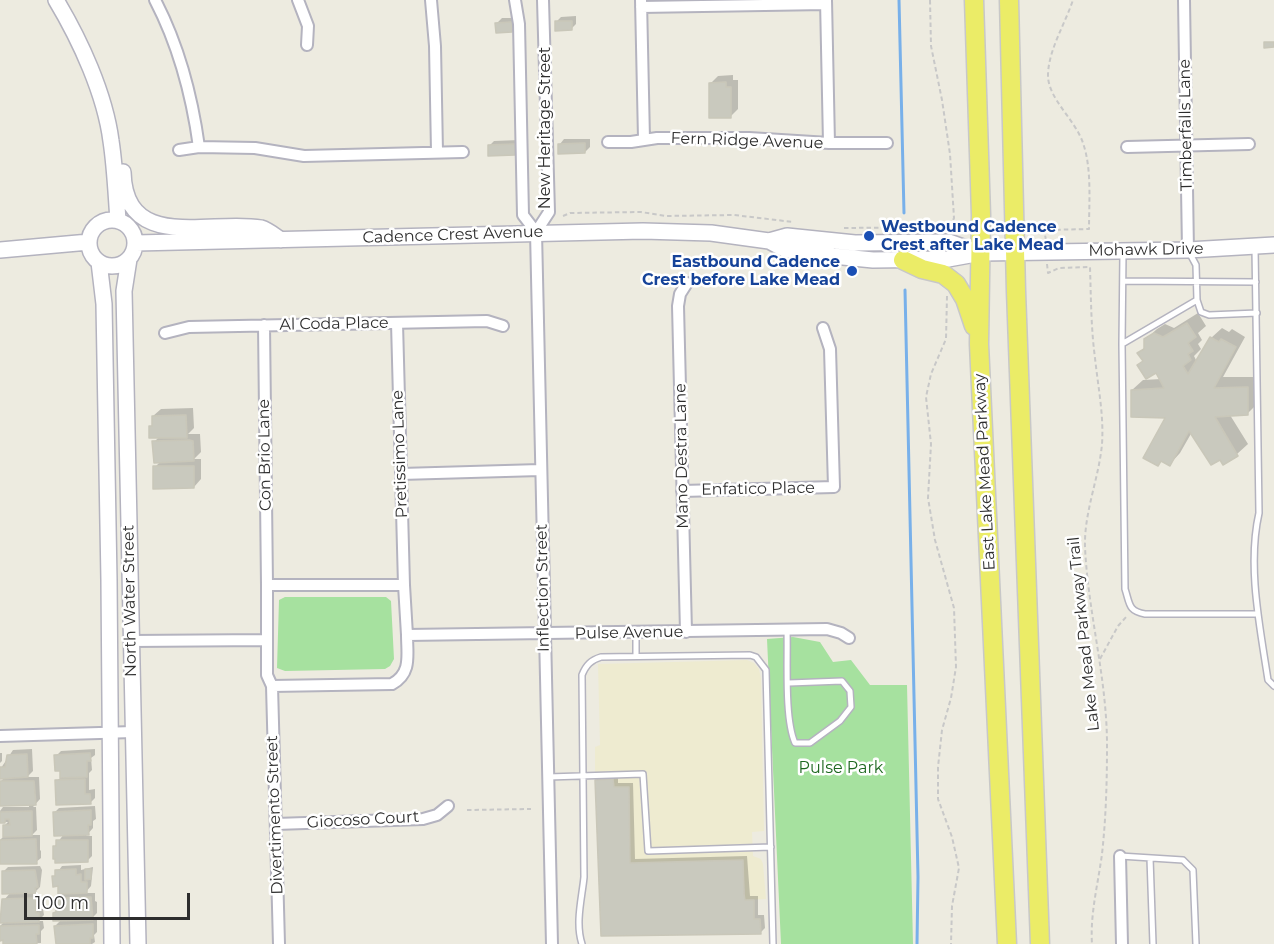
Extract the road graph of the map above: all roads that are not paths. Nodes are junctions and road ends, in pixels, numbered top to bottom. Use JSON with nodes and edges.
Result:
{"nodes":[{"id":1,"x":56,"y":0,"type":"edge"},
{"id":2,"x":155,"y":0,"type":"edge"},
{"id":3,"x":298,"y":0,"type":"edge"},
{"id":4,"x":431,"y":0,"type":"edge"},
{"id":5,"x":515,"y":0,"type":"edge"},
{"id":6,"x":543,"y":0,"type":"edge"},
{"id":7,"x":975,"y":0,"type":"edge"},
{"id":8,"x":1009,"y":0,"type":"edge"},
{"id":9,"x":1184,"y":0,"type":"edge"},
{"id":10,"x":826,"y":2,"type":"edge"},
{"id":11,"x":641,"y":4,"type":"edge"},
{"id":12,"x":307,"y":45,"type":"dead end"},
{"id":13,"x":111,"y":139,"type":"junction"},
{"id":14,"x":644,"y":139,"type":"junction"},
{"id":15,"x":608,"y":142,"type":"dead end"},
{"id":16,"x":829,"y":143,"type":"junction"},
{"id":17,"x":887,"y":143,"type":"dead end"},
{"id":18,"x":1249,"y":144,"type":"dead end"},
{"id":19,"x":1186,"y":146,"type":"junction"},
{"id":20,"x":198,"y":147,"type":"junction"},
{"id":21,"x":1127,"y":147,"type":"dead end"},
{"id":22,"x":179,"y":150,"type":"dead end"},
{"id":23,"x":437,"y":152,"type":"junction"},
{"id":24,"x":463,"y":152,"type":"dead end"},
{"id":25,"x":118,"y":220,"type":"junction"},
{"id":26,"x":536,"y":232,"type":"junction"},
{"id":27,"x":281,"y":240,"type":"junction"},
{"id":28,"x":769,"y":241,"type":"junction"},
{"id":29,"x":89,"y":242,"type":"junction"},
{"id":30,"x":136,"y":243,"type":"junction"},
{"id":31,"x":1274,"y":245,"type":"edge"},
{"id":32,"x":1255,"y":246,"type":"junction"},
{"id":33,"x":0,"y":250,"type":"edge"},
{"id":34,"x":1188,"y":250,"type":"junction"},
{"id":35,"x":1123,"y":251,"type":"junction"},
{"id":36,"x":1015,"y":252,"type":"junction"},
{"id":37,"x":981,"y":253,"type":"junction"},
{"id":38,"x":129,"y":259,"type":"junction"},
{"id":39,"x":903,"y":260,"type":"junction"},
{"id":40,"x":99,"y":262,"type":"junction"},
{"id":41,"x":1197,"y":280,"type":"junction"},
{"id":42,"x":1124,"y":281,"type":"junction"},
{"id":43,"x":1256,"y":282,"type":"junction"},
{"id":44,"x":687,"y":283,"type":"dead end"},
{"id":45,"x":1197,"y":300,"type":"junction"},
{"id":46,"x":1257,"y":313,"type":"junction"},
{"id":47,"x":397,"y":323,"type":"junction"},
{"id":48,"x":264,"y":325,"type":"junction"},
{"id":49,"x":503,"y":326,"type":"dead end"},
{"id":50,"x":823,"y":328,"type":"dead end"},
{"id":51,"x":165,"y":333,"type":"dead end"},
{"id":52,"x":979,"y":344,"type":"junction"},
{"id":53,"x":1122,"y":344,"type":"junction"},
{"id":54,"x":540,"y":470,"type":"junction"},
{"id":55,"x":401,"y":474,"type":"junction"},
{"id":56,"x":682,"y":491,"type":"junction"},
{"id":57,"x":267,"y":585,"type":"junction"},
{"id":58,"x":404,"y":585,"type":"junction"},
{"id":59,"x":1258,"y":614,"type":"junction"},
{"id":60,"x":787,"y":630,"type":"junction"},
{"id":61,"x":636,"y":632,"type":"junction"},
{"id":62,"x":686,"y":632,"type":"junction"},
{"id":63,"x":544,"y":634,"type":"junction"},
{"id":64,"x":407,"y":636,"type":"junction"},
{"id":65,"x":849,"y":638,"type":"dead end"},
{"id":66,"x":267,"y":640,"type":"junction"},
{"id":67,"x":131,"y":641,"type":"junction"},
{"id":68,"x":636,"y":656,"type":"junction"},
{"id":69,"x":789,"y":683,"type":"junction"},
{"id":70,"x":272,"y":686,"type":"junction"},
{"id":71,"x":1274,"y":686,"type":"edge"},
{"id":72,"x":133,"y":732,"type":"junction"},
{"id":73,"x":110,"y":733,"type":"junction"},
{"id":74,"x":0,"y":736,"type":"edge"},
{"id":75,"x":584,"y":776,"type":"junction"},
{"id":76,"x":548,"y":777,"type":"junction"},
{"id":77,"x":448,"y":806,"type":"dead end"},
{"id":78,"x":276,"y":824,"type":"junction"},
{"id":79,"x":771,"y":847,"type":"junction"},
{"id":80,"x":1120,"y":856,"type":"joint"},
{"id":81,"x":1150,"y":858,"type":"junction"},
{"id":82,"x":1010,"y":940,"type":"edge"},
{"id":83,"x":112,"y":944,"type":"edge"},
{"id":84,"x":138,"y":944,"type":"edge"},
{"id":85,"x":279,"y":944,"type":"edge"},
{"id":86,"x":552,"y":944,"type":"edge"},
{"id":87,"x":582,"y":944,"type":"edge"},
{"id":88,"x":773,"y":944,"type":"edge"},
{"id":89,"x":1040,"y":944,"type":"edge"},
{"id":90,"x":1122,"y":944,"type":"edge"},
{"id":91,"x":1153,"y":944,"type":"edge"},
{"id":92,"x":1196,"y":944,"type":"edge"}],
"edges":[{"from":1,"to":13,"type":"street"},
{"from":2,"to":20,"type":"street"},
{"from":3,"to":12,"type":"street"},
{"from":4,"to":23,"type":"street"},
{"from":5,"to":26,"type":"street","name":"New Heritage Street"},
{"from":6,"to":26,"type":"street","name":"New Heritage Street"},
{"from":7,"to":37,"type":"main road","name":"East Lake Mead Parkway"},
{"from":8,"to":36,"type":"main road"},
{"from":9,"to":19,"type":"street","name":"Timberfalls Lane"},
{"from":10,"to":11,"type":"street"},
{"from":10,"to":16,"type":"street"},
{"from":11,"to":14,"type":"street"},
{"from":13,"to":25,"type":"street"},
{"from":13,"to":27,"type":"street"},
{"from":14,"to":15,"type":"street","name":"Fern Ridge Avenue"},
{"from":14,"to":16,"type":"street","name":"Fern Ridge Avenue"},
{"from":16,"to":17,"type":"street","name":"Fern Ridge Avenue"},
{"from":18,"to":19,"type":"street"},
{"from":19,"to":21,"type":"street"},
{"from":19,"to":34,"type":"street","name":"Timberfalls Lane"},
{"from":20,"to":22,"type":"street"},
{"from":20,"to":23,"type":"street"},
{"from":23,"to":24,"type":"street"},
{"from":25,"to":29,"type":"street"},
{"from":25,"to":30,"type":"street"},
{"from":26,"to":27,"type":"street","name":"Cadence Crest Avenue"},
{"from":26,"to":28,"type":"street","name":"Cadence Crest Avenue"},
{"from":26,"to":54,"type":"street","name":"Inflection Street"},
{"from":27,"to":30,"type":"street","name":"Cadence Crest Avenue"},
{"from":28,"to":37,"type":"street","name":"Cadence Crest Avenue"},
{"from":28,"to":39,"type":"street","name":"Cadence Crest Avenue"},
{"from":29,"to":33,"type":"street"},
{"from":29,"to":40,"type":"street"},
{"from":30,"to":38,"type":"street"},
{"from":31,"to":32,"type":"street","name":"Mohawk Drive"},
{"from":32,"to":34,"type":"street","name":"Mohawk Drive"},
{"from":32,"to":43,"type":"lane"},
{"from":34,"to":35,"type":"street","name":"Mohawk Drive"},
{"from":34,"to":41,"type":"lane"},
{"from":35,"to":36,"type":"street","name":"Mohawk Drive"},
{"from":35,"to":42,"type":"lane"},
{"from":36,"to":37,"type":"street","name":"Mohawk Drive"},
{"from":36,"to":89,"type":"main road"},
{"from":37,"to":39,"type":"street","name":"Cadence Crest Avenue"},
{"from":37,"to":52,"type":"main road","name":"East Lake Mead Parkway"},
{"from":38,"to":40,"type":"street"},
{"from":38,"to":67,"type":"street","name":"North Water Street"},
{"from":39,"to":52,"type":"main road"},
{"from":40,"to":73,"type":"street","name":"North Water Street"},
{"from":41,"to":42,"type":"lane"},
{"from":41,"to":43,"type":"lane"},
{"from":41,"to":45,"type":"lane"},
{"from":42,"to":53,"type":"lane"},
{"from":43,"to":46,"type":"lane"},
{"from":44,"to":56,"type":"street","name":"Mano Destra Lane"},
{"from":45,"to":46,"type":"lane"},
{"from":45,"to":53,"type":"lane"},
{"from":46,"to":59,"type":"lane"},
{"from":47,"to":48,"type":"street","name":"Al Coda Place"},
{"from":47,"to":49,"type":"street","name":"Al Coda Place"},
{"from":47,"to":55,"type":"street","name":"Pretissimo Lane"},
{"from":48,"to":51,"type":"street","name":"Al Coda Place"},
{"from":48,"to":57,"type":"street","name":"Con Brio Lane"},
{"from":50,"to":56,"type":"street","name":"Enfatico Place"},
{"from":52,"to":82,"type":"main road","name":"East Lake Mead Parkway"},
{"from":53,"to":59,"type":"lane"},
{"from":54,"to":55,"type":"street"},
{"from":54,"to":63,"type":"street","name":"Inflection Street"},
{"from":55,"to":58,"type":"street","name":"Pretissimo Lane"},
{"from":56,"to":62,"type":"street","name":"Mano Destra Lane"},
{"from":57,"to":58,"type":"street"},
{"from":57,"to":66,"type":"street"},
{"from":58,"to":64,"type":"street"},
{"from":59,"to":71,"type":"lane"},
{"from":60,"to":62,"type":"street","name":"Pulse Avenue"},
{"from":60,"to":65,"type":"street","name":"Pulse Avenue"},
{"from":60,"to":69,"type":"lane"},
{"from":61,"to":62,"type":"street","name":"Pulse Avenue"},
{"from":61,"to":63,"type":"street","name":"Pulse Avenue"},
{"from":61,"to":68,"type":"lane"},
{"from":63,"to":64,"type":"street","name":"Pulse Avenue"},
{"from":63,"to":76,"type":"street","name":"Inflection Street"},
{"from":64,"to":70,"type":"street"},
{"from":66,"to":67,"type":"street"},
{"from":66,"to":70,"type":"street"},
{"from":67,"to":72,"type":"street","name":"North Water Street"},
{"from":68,"to":75,"type":"lane"},
{"from":68,"to":79,"type":"lane"},
{"from":69,"to":69,"type":"lane"},
{"from":70,"to":78,"type":"street","name":"Divertimento Street"},
{"from":72,"to":73,"type":"street"},
{"from":72,"to":84,"type":"street","name":"North Water Street"},
{"from":73,"to":74,"type":"street"},
{"from":73,"to":83,"type":"street","name":"North Water Street"},
{"from":75,"to":76,"type":"lane"},
{"from":75,"to":79,"type":"lane"},
{"from":75,"to":87,"type":"lane"},
{"from":76,"to":86,"type":"street","name":"Inflection Street"},
{"from":77,"to":78,"type":"street","name":"Giocoso Court"},
{"from":78,"to":85,"type":"street","name":"Divertimento Street"},
{"from":79,"to":88,"type":"lane"},
{"from":80,"to":81,"type":"lane"},
{"from":80,"to":90,"type":"street"},
{"from":81,"to":91,"type":"lane"},
{"from":81,"to":92,"type":"lane"}]}
